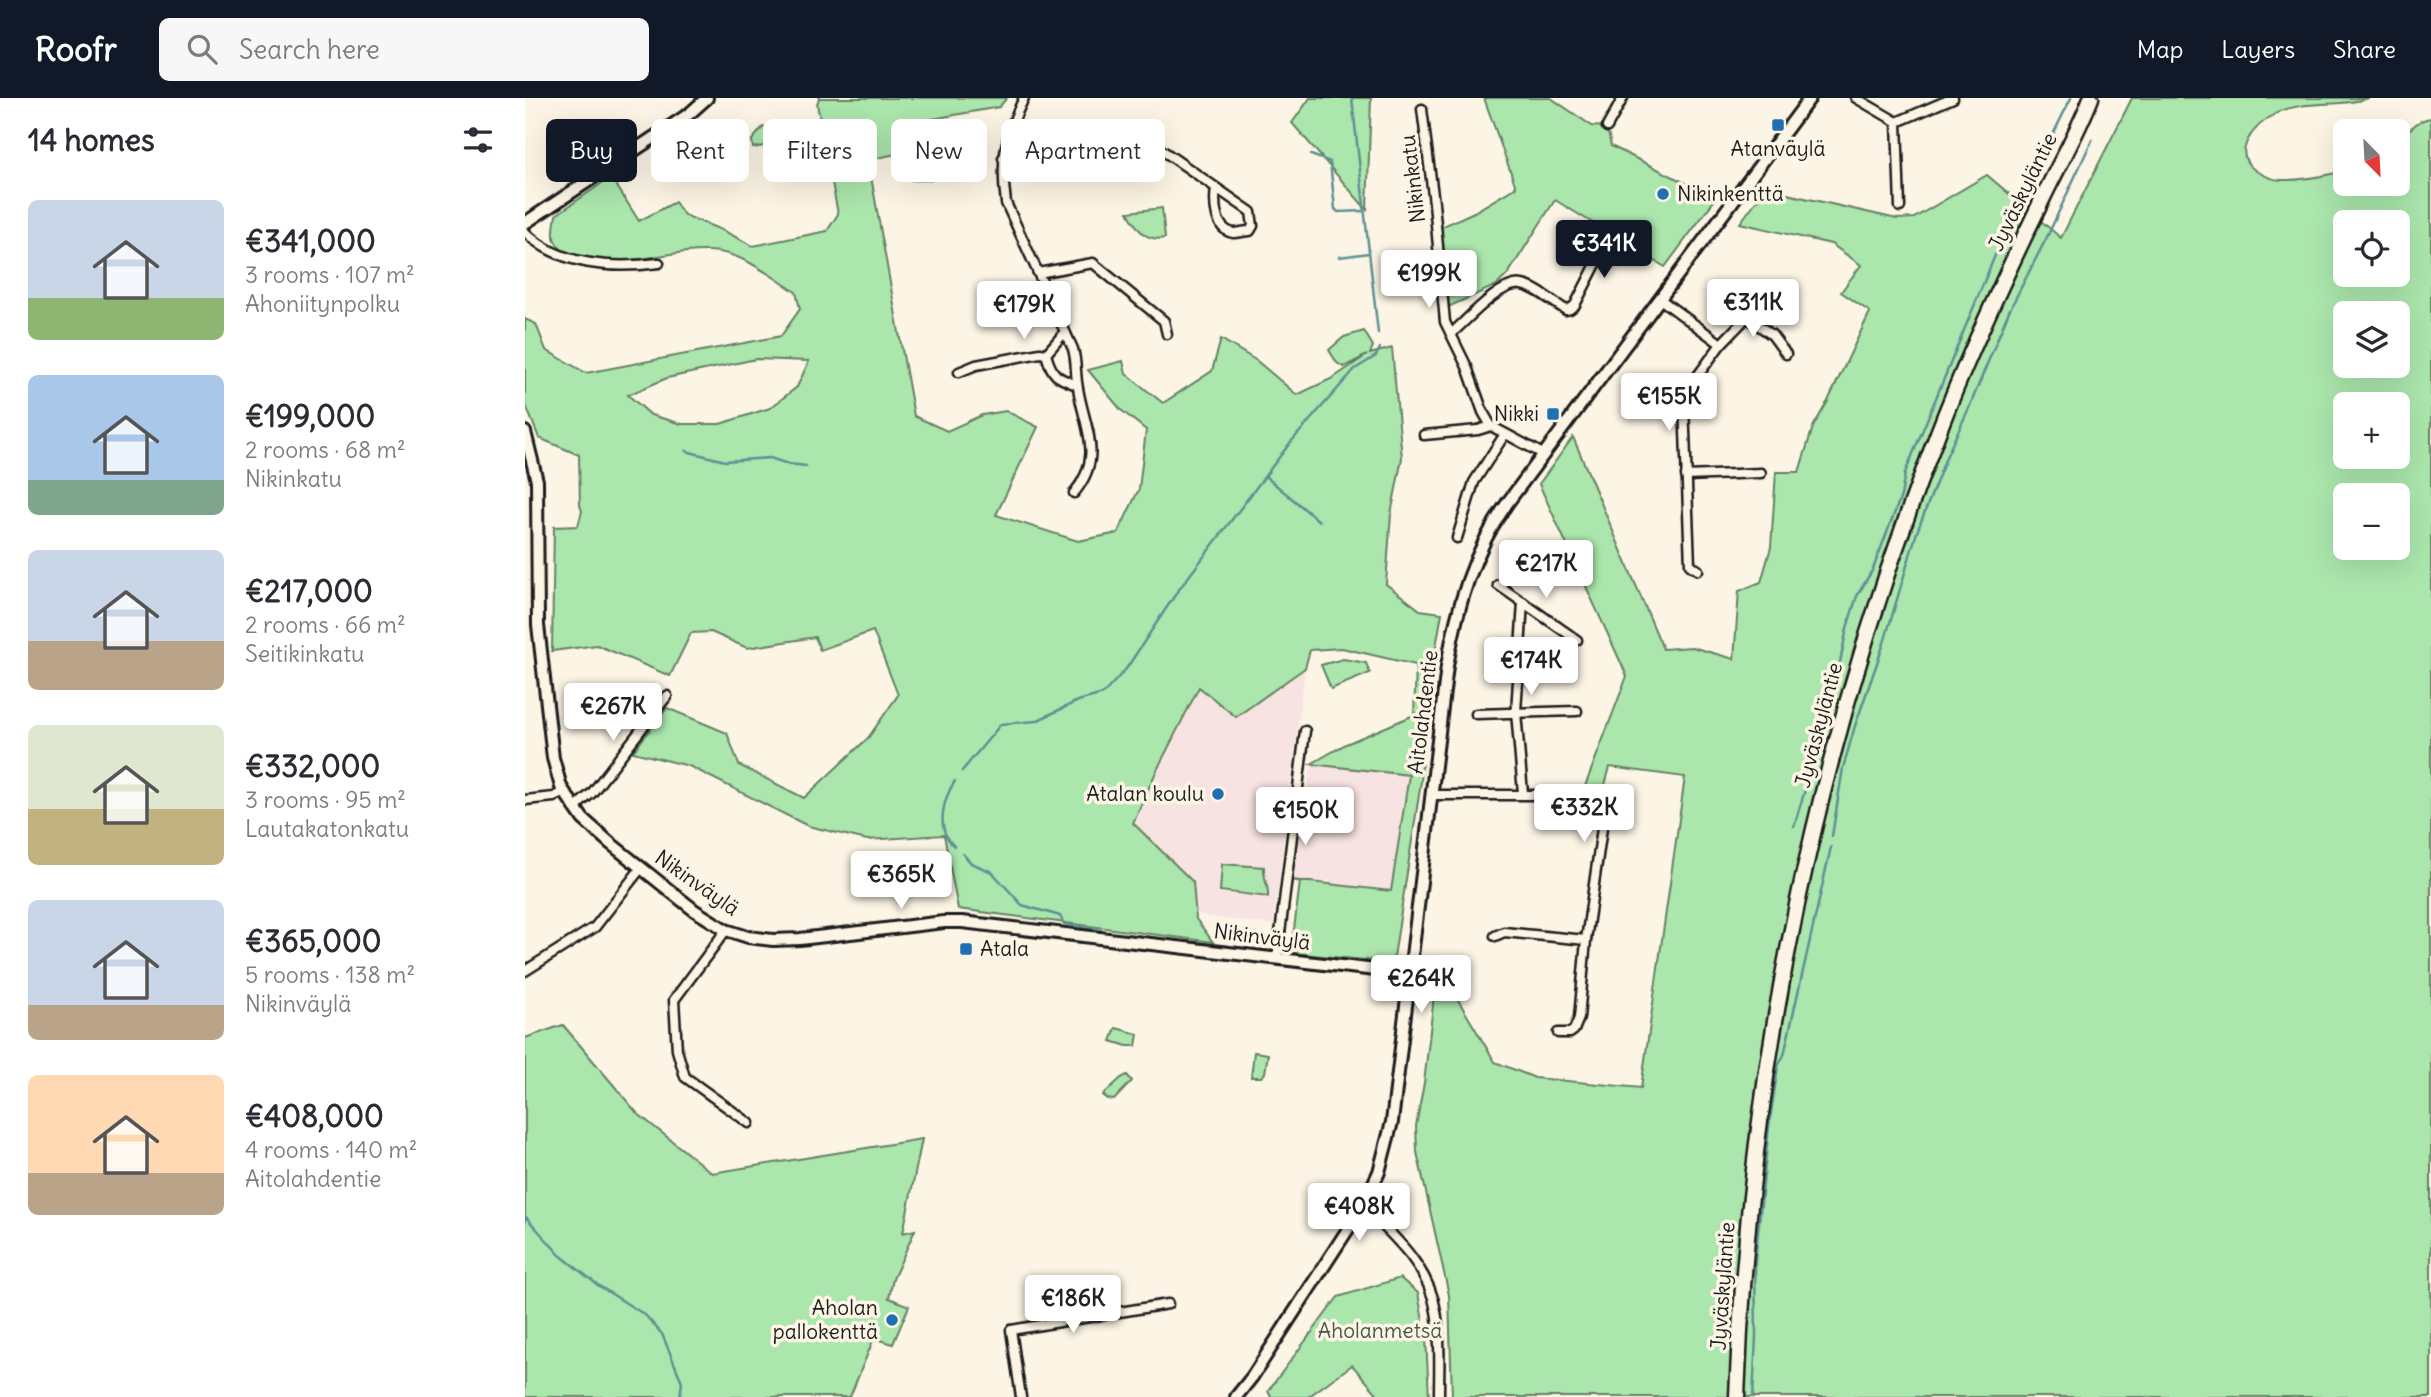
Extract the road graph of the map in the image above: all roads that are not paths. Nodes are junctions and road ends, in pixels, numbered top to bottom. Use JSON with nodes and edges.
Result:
{"nodes":[{"id":1,"x":707,"y":98,"type":"edge"},
{"id":2,"x":1024,"y":98,"type":"edge"},
{"id":3,"x":1623,"y":98,"type":"edge"},
{"id":4,"x":1810,"y":98,"type":"edge"},
{"id":5,"x":1856,"y":98,"type":"edge"},
{"id":6,"x":1952,"y":98,"type":"edge"},
{"id":7,"x":2091,"y":100,"type":"edge"},
{"id":8,"x":1422,"y":109,"type":"dead end"},
{"id":9,"x":1015,"y":119,"type":"edge"},
{"id":10,"x":1897,"y":122,"type":"junction"},
{"id":11,"x":1607,"y":127,"type":"dead end"},
{"id":12,"x":1165,"y":152,"type":"edge"},
{"id":13,"x":1003,"y":182,"type":"edge"},
{"id":14,"x":1216,"y":188,"type":"junction"},
{"id":15,"x":1900,"y":207,"type":"dead end"},
{"id":16,"x":525,"y":223,"type":"edge"},
{"id":17,"x":525,"y":232,"type":"edge"},
{"id":18,"x":1613,"y":232,"type":"dead end"},
{"id":19,"x":659,"y":263,"type":"dead end"},
{"id":20,"x":1038,"y":273,"type":"junction"},
{"id":21,"x":1660,"y":299,"type":"junction"},
{"id":22,"x":1065,"y":332,"type":"junction"},
{"id":23,"x":1167,"y":334,"type":"dead end"},
{"id":24,"x":1451,"y":334,"type":"junction"},
{"id":25,"x":1721,"y":344,"type":"junction"},
{"id":26,"x":1046,"y":354,"type":"junction"},
{"id":27,"x":1786,"y":354,"type":"dead end"},
{"id":28,"x":959,"y":372,"type":"dead end"},
{"id":29,"x":1077,"y":385,"type":"junction"},
{"id":30,"x":1491,"y":426,"type":"junction"},
{"id":31,"x":525,"y":432,"type":"edge"},
{"id":32,"x":1505,"y":434,"type":"junction"},
{"id":33,"x":1424,"y":435,"type":"dead end"},
{"id":34,"x":1543,"y":454,"type":"junction"},
{"id":35,"x":1761,"y":473,"type":"dead end"},
{"id":36,"x":1686,"y":476,"type":"junction"},
{"id":37,"x":1074,"y":493,"type":"dead end"},
{"id":38,"x":1457,"y":538,"type":"dead end"},
{"id":39,"x":1698,"y":570,"type":"dead end"},
{"id":40,"x":1497,"y":585,"type":"dead end"},
{"id":41,"x":1523,"y":601,"type":"junction"},
{"id":42,"x":1577,"y":640,"type":"dead end"},
{"id":43,"x":667,"y":696,"type":"dead end"},
{"id":44,"x":1577,"y":711,"type":"dead end"},
{"id":45,"x":1516,"y":712,"type":"junction"},
{"id":46,"x":1476,"y":714,"type":"dead end"},
{"id":47,"x":1304,"y":731,"type":"dead end"},
{"id":48,"x":564,"y":791,"type":"junction"},
{"id":49,"x":1524,"y":793,"type":"junction"},
{"id":50,"x":1432,"y":795,"type":"junction"},
{"id":51,"x":525,"y":800,"type":"edge"},
{"id":52,"x":575,"y":808,"type":"junction"},
{"id":53,"x":641,"y":868,"type":"junction"},
{"id":54,"x":726,"y":930,"type":"junction"},
{"id":55,"x":1495,"y":936,"type":"dead end"},
{"id":56,"x":1586,"y":940,"type":"junction"},
{"id":57,"x":1277,"y":958,"type":"junction"},
{"id":58,"x":525,"y":971,"type":"edge"},
{"id":59,"x":1410,"y":974,"type":"junction"},
{"id":60,"x":1558,"y":1033,"type":"dead end"},
{"id":61,"x":749,"y":1123,"type":"dead end"},
{"id":62,"x":1363,"y":1206,"type":"junction"},
{"id":63,"x":1168,"y":1304,"type":"dead end"},
{"id":64,"x":1021,"y":1397,"type":"edge"},
{"id":65,"x":1236,"y":1397,"type":"edge"},
{"id":66,"x":1440,"y":1397,"type":"edge"},
{"id":67,"x":1737,"y":1397,"type":"edge"}],
"edges":[{"from":1,"to":16,"type":"street"},
{"from":2,"to":9,"type":"street"},
{"from":3,"to":11,"type":"street"},
{"from":4,"to":21,"type":"street","name":"Aitolahdentie"},
{"from":5,"to":10,"type":"street"},
{"from":6,"to":10,"type":"street"},
{"from":7,"to":67,"type":"highway","name":"Jyväskyläntie"},
{"from":8,"to":24,"type":"street","name":"Nikinkatu"},
{"from":10,"to":15,"type":"street"},
{"from":12,"to":14,"type":"street"},
{"from":13,"to":20,"type":"street"},
{"from":14,"to":14,"type":"street"},
{"from":17,"to":19,"type":"street"},
{"from":18,"to":24,"type":"street"},
{"from":20,"to":22,"type":"street"},
{"from":20,"to":23,"type":"street"},
{"from":21,"to":25,"type":"street"},
{"from":21,"to":34,"type":"street","name":"Aitolahdentie"},
{"from":22,"to":26,"type":"street"},
{"from":22,"to":29,"type":"street"},
{"from":24,"to":30,"type":"street","name":"Nikinkatu"},
{"from":25,"to":27,"type":"street"},
{"from":25,"to":36,"type":"street"},
{"from":26,"to":28,"type":"street"},
{"from":26,"to":29,"type":"street"},
{"from":29,"to":37,"type":"street"},
{"from":30,"to":32,"type":"street"},
{"from":30,"to":33,"type":"street"},
{"from":31,"to":48,"type":"street","name":"Nikinväylä"},
{"from":32,"to":34,"type":"street"},
{"from":32,"to":38,"type":"street"},
{"from":34,"to":50,"type":"street","name":"Aitolahdentie"},
{"from":35,"to":36,"type":"street"},
{"from":36,"to":39,"type":"street"},
{"from":40,"to":41,"type":"street"},
{"from":41,"to":42,"type":"street"},
{"from":41,"to":45,"type":"street"},
{"from":43,"to":52,"type":"street"},
{"from":44,"to":45,"type":"street"},
{"from":45,"to":46,"type":"street"},
{"from":45,"to":49,"type":"street"},
{"from":47,"to":57,"type":"street"},
{"from":48,"to":51,"type":"street"},
{"from":48,"to":52,"type":"street","name":"Nikinväylä"},
{"from":49,"to":50,"type":"street"},
{"from":49,"to":56,"type":"street"},
{"from":50,"to":59,"type":"street","name":"Aitolahdentie"},
{"from":52,"to":53,"type":"street","name":"Nikinväylä"},
{"from":53,"to":54,"type":"street","name":"Nikinväylä"},
{"from":53,"to":58,"type":"street"},
{"from":54,"to":57,"type":"street","name":"Nikinväylä"},
{"from":54,"to":61,"type":"street"},
{"from":55,"to":56,"type":"street"},
{"from":56,"to":60,"type":"street"},
{"from":57,"to":59,"type":"street","name":"Nikinväylä"},
{"from":59,"to":62,"type":"street","name":"Aitolahdentie"},
{"from":62,"to":65,"type":"street","name":"Aitolahdentie"},
{"from":62,"to":66,"type":"street"},
{"from":63,"to":64,"type":"street"}]}
